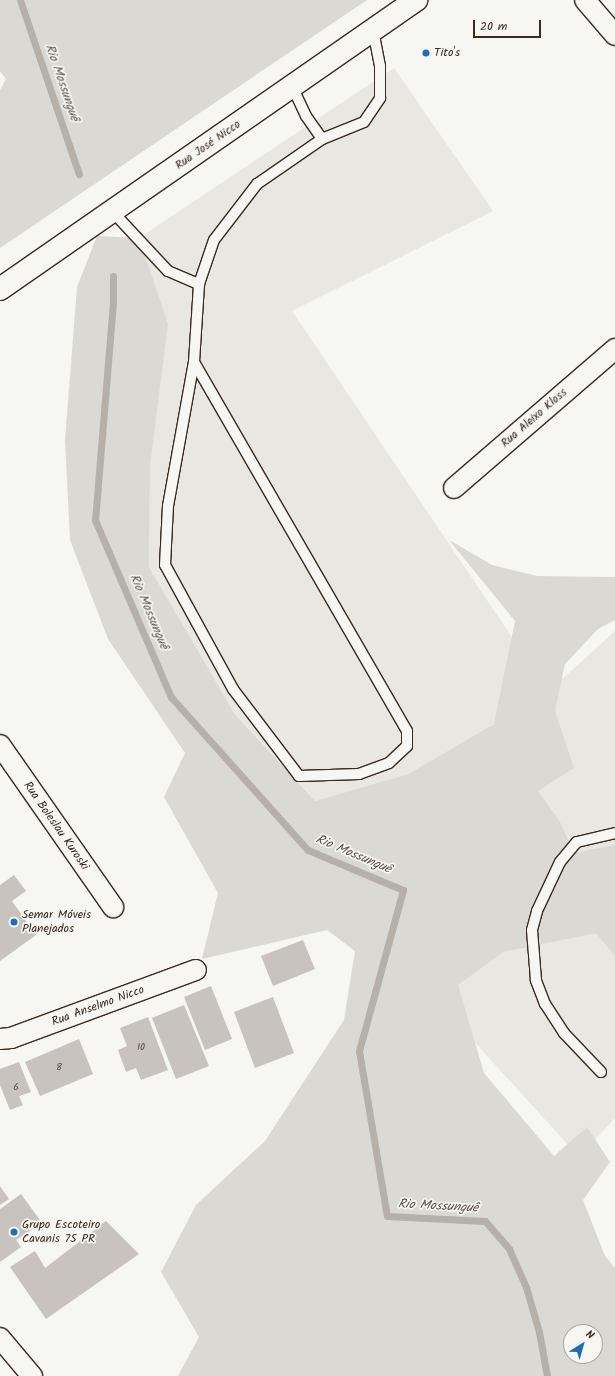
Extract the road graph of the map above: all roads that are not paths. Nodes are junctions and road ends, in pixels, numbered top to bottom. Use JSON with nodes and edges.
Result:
{"nodes":[{"id":1,"x":416,"y":0,"type":"edge"},
{"id":2,"x":585,"y":0,"type":"edge"},
{"id":3,"x":373,"y":30,"type":"junction"},
{"id":4,"x":615,"y":35,"type":"edge"},
{"id":5,"x":292,"y":86,"type":"junction"},
{"id":6,"x":322,"y":139,"type":"junction"},
{"id":7,"x":112,"y":211,"type":"junction"},
{"id":8,"x":199,"y":284,"type":"junction"},
{"id":9,"x":0,"y":289,"type":"edge"},
{"id":10,"x":615,"y":349,"type":"edge"},
{"id":11,"x":194,"y":362,"type":"junction"},
{"id":12,"x":454,"y":488,"type":"dead end"},
{"id":13,"x":0,"y":745,"type":"edge"},
{"id":14,"x":615,"y":833,"type":"edge"},
{"id":15,"x":113,"y":907,"type":"dead end"},
{"id":16,"x":196,"y":970,"type":"dead end"},
{"id":17,"x":0,"y":1039,"type":"edge"},
{"id":18,"x":601,"y":1072,"type":"dead end"},
{"id":19,"x":0,"y":1338,"type":"edge"},
{"id":20,"x":32,"y":1376,"type":"edge"}],
"edges":[{"from":1,"to":3,"type":"street","name":"Rua José Nicco"},
{"from":2,"to":4,"type":"street"},
{"from":3,"to":5,"type":"street","name":"Rua José Nicco"},
{"from":3,"to":6,"type":"lane"},
{"from":5,"to":6,"type":"lane"},
{"from":5,"to":7,"type":"street","name":"Rua José Nicco"},
{"from":6,"to":8,"type":"lane"},
{"from":7,"to":8,"type":"lane"},
{"from":7,"to":9,"type":"street","name":"Rua José Nicco"},
{"from":8,"to":11,"type":"lane"},
{"from":10,"to":12,"type":"street","name":"Rua Aleixo Kloss"},
{"from":11,"to":11,"type":"lane"},
{"from":13,"to":15,"type":"street","name":"Rua Boleslau Kuroski"},
{"from":14,"to":18,"type":"lane"},
{"from":16,"to":17,"type":"street","name":"Rua Anselmo Nicco"},
{"from":19,"to":20,"type":"street"}]}
